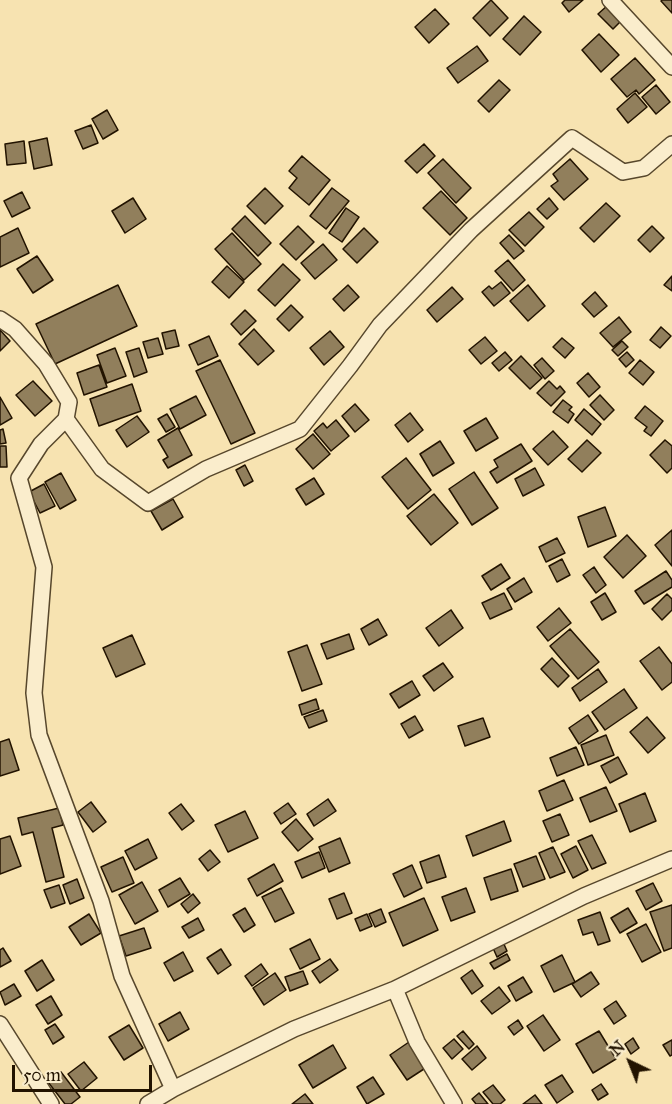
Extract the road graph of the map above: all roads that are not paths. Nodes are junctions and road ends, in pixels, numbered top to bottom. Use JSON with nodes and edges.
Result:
{"nodes":[{"id":1,"x":610,"y":0,"type":"edge"},
{"id":2,"x":672,"y":67,"type":"edge"},
{"id":3,"x":672,"y":144,"type":"edge"},
{"id":4,"x":0,"y":319,"type":"edge"},
{"id":5,"x":66,"y":419,"type":"junction"},
{"id":6,"x":672,"y":859,"type":"edge"},
{"id":7,"x":394,"y":989,"type":"junction"},
{"id":8,"x":0,"y":1024,"type":"edge"},
{"id":9,"x":173,"y":1089,"type":"junction"},
{"id":10,"x":51,"y":1104,"type":"edge"},
{"id":11,"x":148,"y":1104,"type":"edge"},
{"id":12,"x":454,"y":1104,"type":"edge"}],
"edges":[{"from":1,"to":2,"type":"street"},
{"from":3,"to":5,"type":"street"},
{"from":4,"to":5,"type":"street"},
{"from":5,"to":9,"type":"street"},
{"from":6,"to":7,"type":"street"},
{"from":7,"to":9,"type":"street"},
{"from":7,"to":12,"type":"street"},
{"from":8,"to":10,"type":"street"},
{"from":9,"to":11,"type":"street"}]}
